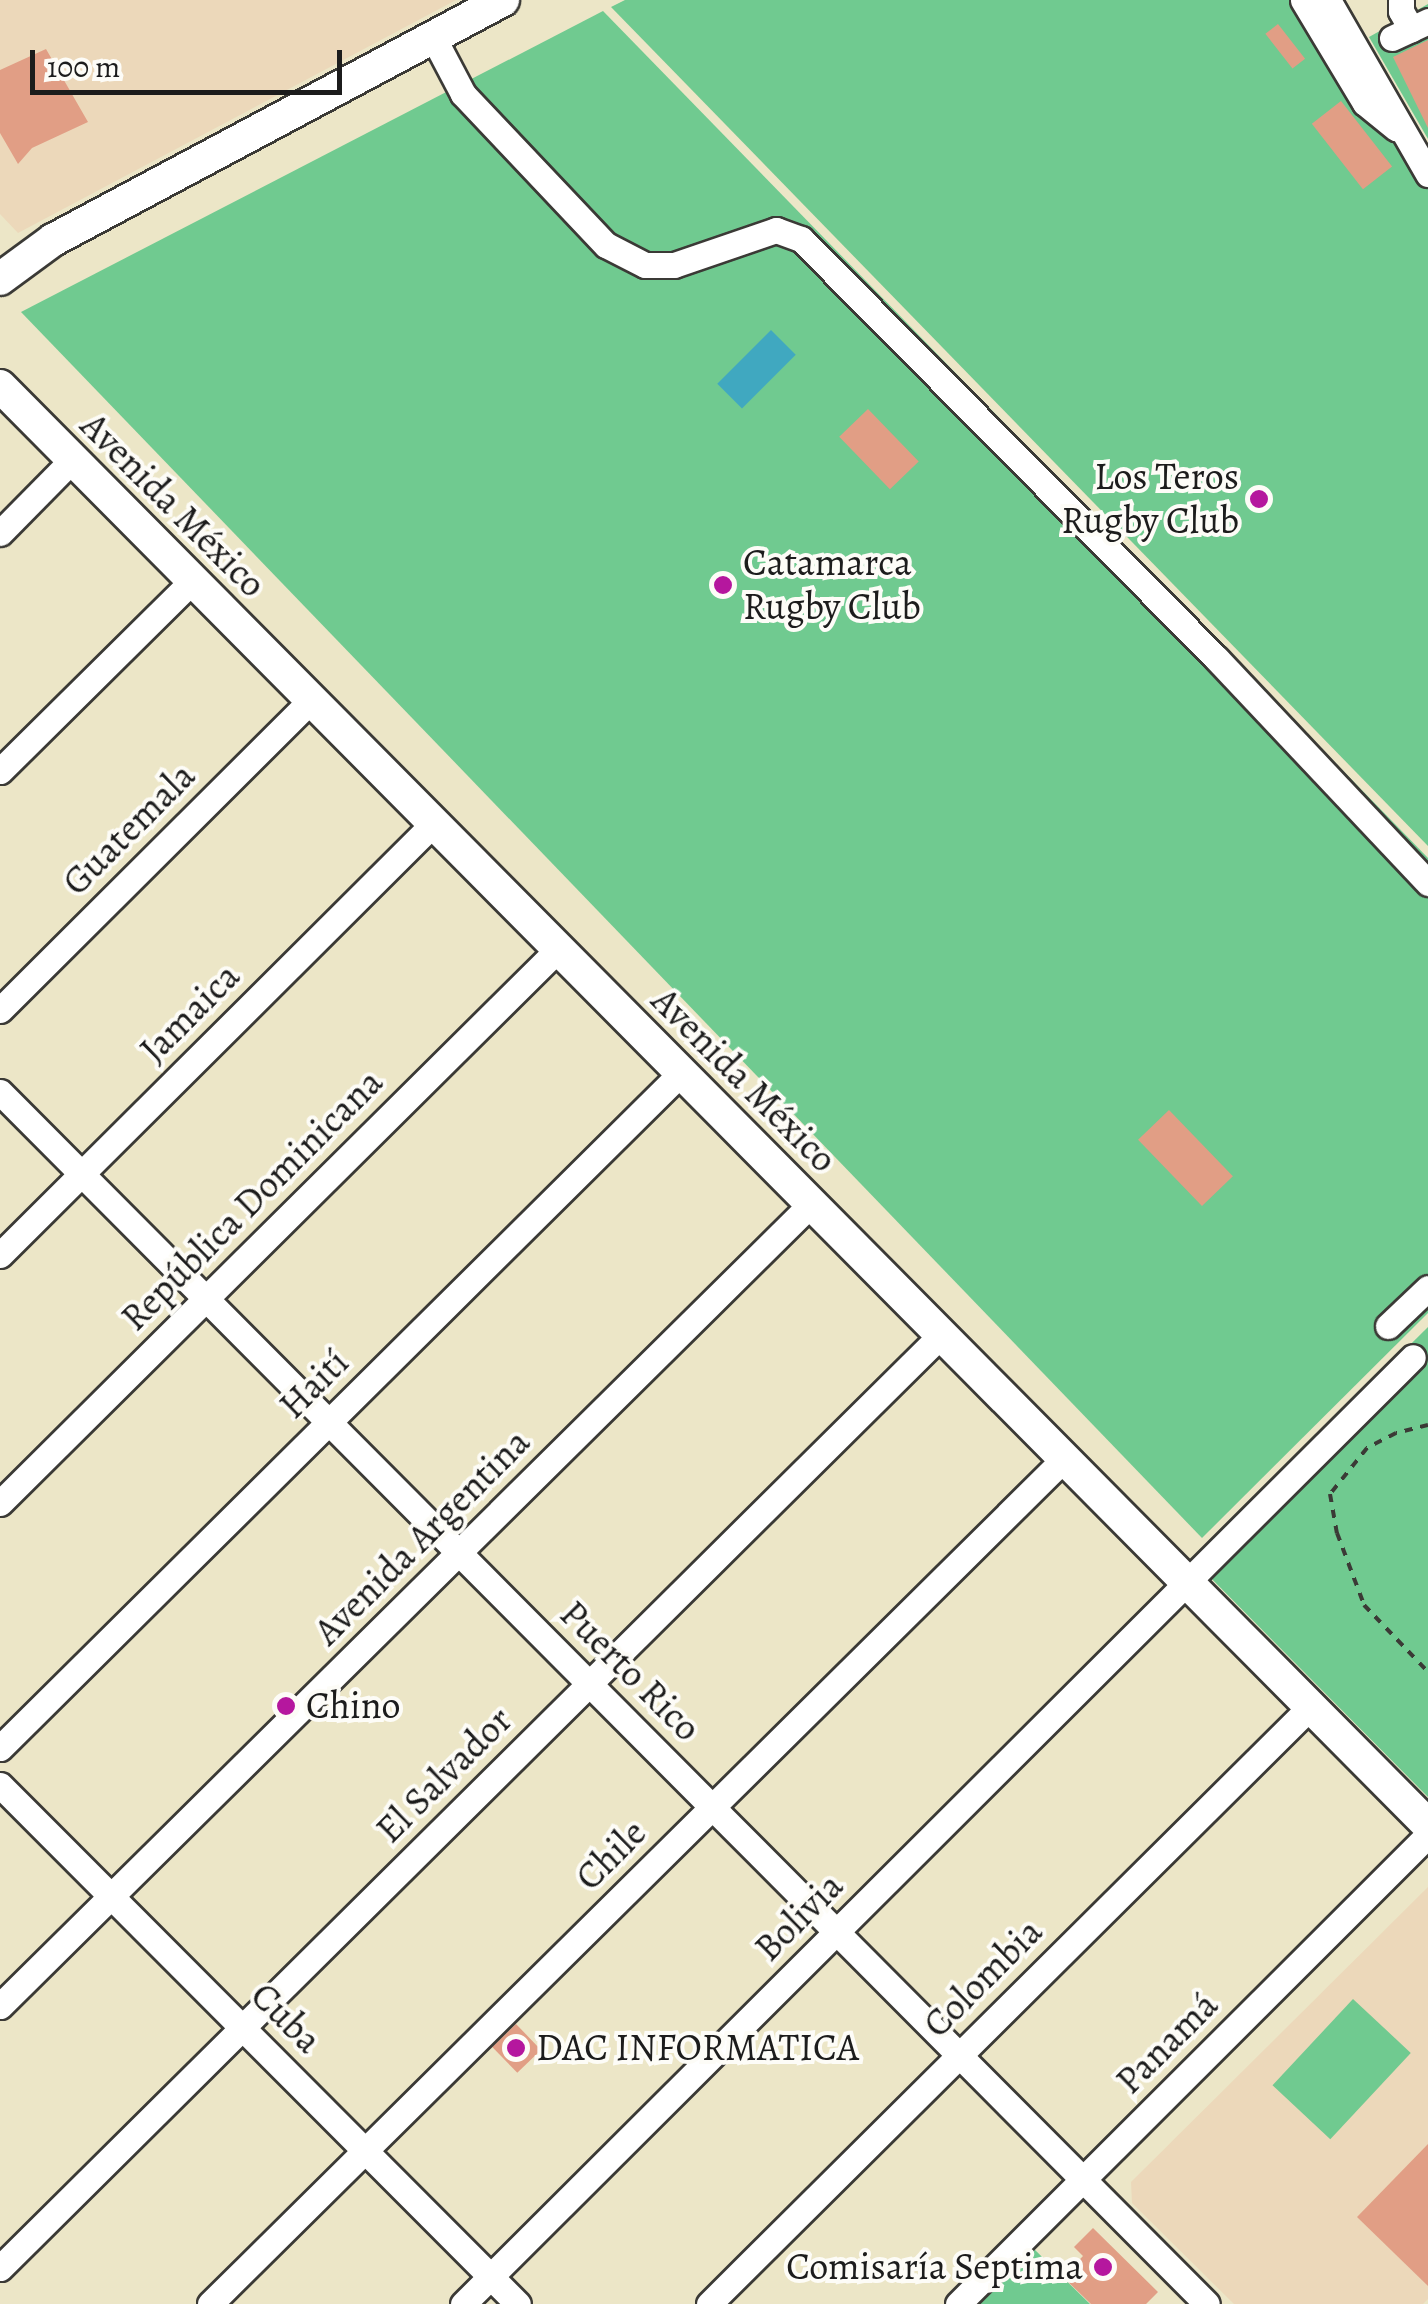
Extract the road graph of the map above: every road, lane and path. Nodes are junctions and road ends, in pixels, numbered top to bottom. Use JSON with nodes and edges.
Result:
{"nodes":[{"id":1,"x":503,"y":0,"type":"edge"},
{"id":2,"x":1303,"y":0,"type":"edge"},
{"id":3,"x":1328,"y":0,"type":"edge"},
{"id":4,"x":1402,"y":0,"type":"edge"},
{"id":5,"x":1410,"y":29,"type":"edge"},
{"id":6,"x":433,"y":37,"type":"junction"},
{"id":7,"x":1408,"y":139,"type":"junction"},
{"id":8,"x":1428,"y":174,"type":"edge"},
{"id":9,"x":53,"y":240,"type":"junction"},
{"id":10,"x":0,"y":255,"type":"edge"},
{"id":11,"x":0,"y":278,"type":"edge"},
{"id":12,"x":1,"y":389,"type":"edge"},
{"id":13,"x":72,"y":460,"type":"junction"},
{"id":14,"x":0,"y":533,"type":"edge"},
{"id":15,"x":192,"y":581,"type":"junction"},
{"id":16,"x":311,"y":700,"type":"junction"},
{"id":17,"x":0,"y":771,"type":"edge"},
{"id":18,"x":433,"y":824,"type":"junction"},
{"id":19,"x":1428,"y":882,"type":"edge"},
{"id":20,"x":558,"y":949,"type":"junction"},
{"id":21,"x":0,"y":1010,"type":"edge"},
{"id":22,"x":681,"y":1073,"type":"junction"},
{"id":23,"x":0,"y":1092,"type":"edge"},
{"id":24,"x":82,"y":1174,"type":"junction"},
{"id":25,"x":811,"y":1204,"type":"junction"},
{"id":26,"x":0,"y":1255,"type":"edge"},
{"id":27,"x":1428,"y":1288,"type":"edge"},
{"id":28,"x":206,"y":1298,"type":"junction"},
{"id":29,"x":1388,"y":1326,"type":"dead end"},
{"id":30,"x":941,"y":1335,"type":"junction"},
{"id":31,"x":1413,"y":1357,"type":"dead end"},
{"id":32,"x":329,"y":1422,"type":"junction"},
{"id":33,"x":1428,"y":1425,"type":"edge"},
{"id":34,"x":1064,"y":1459,"type":"junction"},
{"id":35,"x":0,"y":1503,"type":"edge"},
{"id":36,"x":460,"y":1553,"type":"junction"},
{"id":37,"x":1188,"y":1584,"type":"junction"},
{"id":38,"x":1428,"y":1672,"type":"edge"},
{"id":39,"x":589,"y":1683,"type":"junction"},
{"id":40,"x":1310,"y":1706,"type":"junction"},
{"id":41,"x":0,"y":1748,"type":"edge"},
{"id":42,"x":0,"y":1785,"type":"edge"},
{"id":43,"x":712,"y":1807,"type":"junction"},
{"id":44,"x":1428,"y":1825,"type":"edge"},
{"id":45,"x":1428,"y":1835,"type":"edge"},
{"id":46,"x":112,"y":1897,"type":"junction"},
{"id":47,"x":837,"y":1932,"type":"junction"},
{"id":48,"x":0,"y":2006,"type":"edge"},
{"id":49,"x":242,"y":2028,"type":"junction"},
{"id":50,"x":959,"y":2055,"type":"junction"},
{"id":51,"x":365,"y":2151,"type":"junction"},
{"id":52,"x":1083,"y":2180,"type":"junction"},
{"id":53,"x":0,"y":2268,"type":"edge"},
{"id":54,"x":490,"y":2277,"type":"junction"},
{"id":55,"x":210,"y":2304,"type":"edge"},
{"id":56,"x":463,"y":2304,"type":"edge"},
{"id":57,"x":518,"y":2304,"type":"edge"},
{"id":58,"x":709,"y":2304,"type":"edge"},
{"id":59,"x":958,"y":2304,"type":"edge"},
{"id":60,"x":1207,"y":2304,"type":"edge"}],
"edges":[{"from":1,"to":6,"type":"main road"},
{"from":2,"to":7,"type":"street"},
{"from":3,"to":7,"type":"street"},
{"from":4,"to":5,"type":"street"},
{"from":6,"to":9,"type":"main road"},
{"from":6,"to":19,"type":"street"},
{"from":7,"to":8,"type":"street"},
{"from":9,"to":10,"type":"main road"},
{"from":9,"to":11,"type":"main road"},
{"from":12,"to":13,"type":"main road","name":"Avenida México"},
{"from":13,"to":14,"type":"street"},
{"from":13,"to":15,"type":"main road","name":"Avenida México"},
{"from":15,"to":16,"type":"main road","name":"Avenida México"},
{"from":15,"to":17,"type":"street"},
{"from":16,"to":18,"type":"main road","name":"Avenida México"},
{"from":16,"to":21,"type":"street","name":"Guatemala"},
{"from":18,"to":20,"type":"main road","name":"Avenida México"},
{"from":18,"to":24,"type":"street","name":"Jamaica"},
{"from":20,"to":22,"type":"main road","name":"Avenida México"},
{"from":20,"to":28,"type":"street","name":"República Dominicana"},
{"from":22,"to":25,"type":"main road","name":"Avenida México"},
{"from":22,"to":32,"type":"street","name":"Haití"},
{"from":23,"to":24,"type":"street","name":"Puerto Rico"},
{"from":24,"to":26,"type":"street","name":"Jamaica"},
{"from":24,"to":28,"type":"street","name":"Puerto Rico"},
{"from":25,"to":30,"type":"main road","name":"Avenida México"},
{"from":25,"to":36,"type":"street","name":"Avenida Argentina"},
{"from":27,"to":29,"type":"street"},
{"from":28,"to":32,"type":"street","name":"Puerto Rico"},
{"from":28,"to":35,"type":"street","name":"República Dominicana"},
{"from":30,"to":34,"type":"main road","name":"Avenida México"},
{"from":30,"to":39,"type":"street","name":"El Salvador"},
{"from":31,"to":37,"type":"street","name":"Bolivia"},
{"from":32,"to":36,"type":"street","name":"Puerto Rico"},
{"from":32,"to":41,"type":"street","name":"Haití"},
{"from":33,"to":38,"type":"path"},
{"from":34,"to":37,"type":"main road","name":"Avenida México"},
{"from":34,"to":43,"type":"street","name":"Chile"},
{"from":36,"to":39,"type":"street","name":"Puerto Rico"},
{"from":36,"to":46,"type":"street","name":"Avenida Argentina"},
{"from":37,"to":40,"type":"main road","name":"Avenida México"},
{"from":37,"to":47,"type":"street","name":"Bolivia"},
{"from":39,"to":43,"type":"street","name":"Puerto Rico"},
{"from":39,"to":49,"type":"street","name":"El Salvador"},
{"from":40,"to":44,"type":"main road","name":"Avenida México"},
{"from":40,"to":50,"type":"street","name":"Colombia"},
{"from":42,"to":46,"type":"street","name":"Cuba"},
{"from":43,"to":47,"type":"street","name":"Puerto Rico"},
{"from":43,"to":51,"type":"street","name":"Chile"},
{"from":45,"to":52,"type":"street","name":"Panamá"},
{"from":46,"to":48,"type":"street","name":"Avenida Argentina"},
{"from":46,"to":49,"type":"street","name":"Cuba"},
{"from":47,"to":50,"type":"street","name":"Puerto Rico"},
{"from":47,"to":54,"type":"street","name":"Bolivia"},
{"from":49,"to":51,"type":"street","name":"Cuba"},
{"from":49,"to":53,"type":"street","name":"El Salvador"},
{"from":50,"to":52,"type":"street","name":"Puerto Rico"},
{"from":50,"to":58,"type":"street","name":"Colombia"},
{"from":51,"to":54,"type":"street","name":"Cuba"},
{"from":51,"to":55,"type":"street","name":"Chile"},
{"from":52,"to":59,"type":"street","name":"Panamá"},
{"from":52,"to":60,"type":"street","name":"Puerto Rico"},
{"from":54,"to":56,"type":"street","name":"Bolivia"},
{"from":54,"to":57,"type":"street","name":"Cuba"}]}
